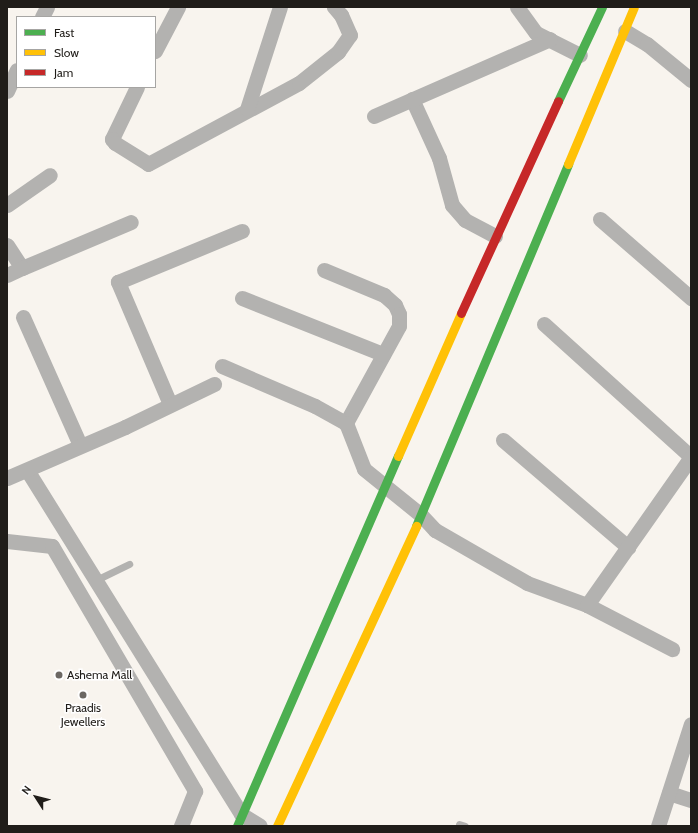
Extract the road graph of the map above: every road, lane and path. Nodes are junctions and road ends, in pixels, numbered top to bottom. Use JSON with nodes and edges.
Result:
{"nodes":[{"id":1,"x":47,"y":7,"type":"edge"},
{"id":2,"x":178,"y":7,"type":"edge"},
{"id":3,"x":280,"y":7,"type":"edge"},
{"id":4,"x":334,"y":7,"type":"edge"},
{"id":5,"x":518,"y":7,"type":"edge"},
{"id":6,"x":602,"y":7,"type":"edge"},
{"id":7,"x":634,"y":7,"type":"edge"},
{"id":8,"x":42,"y":16,"type":"edge"},
{"id":9,"x":625,"y":31,"type":"junction"},
{"id":10,"x":550,"y":39,"type":"junction"},
{"id":11,"x":156,"y":49,"type":"edge"},
{"id":12,"x":580,"y":55,"type":"junction"},
{"id":13,"x":16,"y":72,"type":"edge"},
{"id":14,"x":691,"y":80,"type":"edge"},
{"id":15,"x":137,"y":88,"type":"edge"},
{"id":16,"x":7,"y":91,"type":"edge"},
{"id":17,"x":412,"y":99,"type":"junction"},
{"id":18,"x":248,"y":109,"type":"junction"},
{"id":19,"x":374,"y":116,"type":"dead end"},
{"id":20,"x":50,"y":175,"type":"dead end"},
{"id":21,"x":7,"y":205,"type":"edge"},
{"id":22,"x":600,"y":219,"type":"dead end"},
{"id":23,"x":131,"y":222,"type":"dead end"},
{"id":24,"x":242,"y":231,"type":"dead end"},
{"id":25,"x":495,"y":236,"type":"junction"},
{"id":26,"x":7,"y":245,"type":"edge"},
{"id":27,"x":22,"y":268,"type":"junction"},
{"id":28,"x":324,"y":270,"type":"dead end"},
{"id":29,"x":7,"y":275,"type":"edge"},
{"id":30,"x":242,"y":298,"type":"dead end"},
{"id":31,"x":691,"y":298,"type":"edge"},
{"id":32,"x":23,"y":317,"type":"dead end"},
{"id":33,"x":544,"y":324,"type":"dead end"},
{"id":34,"x":383,"y":354,"type":"junction"},
{"id":35,"x":222,"y":366,"type":"dead end"},
{"id":36,"x":214,"y":384,"type":"dead end"},
{"id":37,"x":170,"y":404,"type":"junction"},
{"id":38,"x":346,"y":423,"type":"junction"},
{"id":39,"x":503,"y":440,"type":"dead end"},
{"id":40,"x":80,"y":445,"type":"junction"},
{"id":41,"x":691,"y":457,"type":"edge"},
{"id":42,"x":27,"y":470,"type":"junction"},
{"id":43,"x":7,"y":478,"type":"edge"},
{"id":44,"x":385,"y":485,"type":"junction"},
{"id":45,"x":420,"y":515,"type":"junction"},
{"id":46,"x":7,"y":540,"type":"edge"},
{"id":47,"x":628,"y":547,"type":"junction"},
{"id":48,"x":129,"y":564,"type":"dead end"},
{"id":49,"x":96,"y":580,"type":"junction"},
{"id":50,"x":587,"y":605,"type":"junction"},
{"id":51,"x":672,"y":649,"type":"dead end"},
{"id":52,"x":691,"y":724,"type":"edge"},
{"id":53,"x":669,"y":793,"type":"junction"},
{"id":54,"x":691,"y":800,"type":"edge"},
{"id":55,"x":239,"y":820,"type":"edge"},
{"id":56,"x":180,"y":826,"type":"edge"},
{"id":57,"x":260,"y":826,"type":"edge"},
{"id":58,"x":277,"y":826,"type":"edge"},
{"id":59,"x":658,"y":826,"type":"edge"}],
"edges":[{"from":1,"to":8,"type":"street"},
{"from":2,"to":11,"type":"street"},
{"from":3,"to":18,"type":"street"},
{"from":4,"to":18,"type":"street"},
{"from":5,"to":10,"type":"street"},
{"from":6,"to":12,"type":"street"},
{"from":7,"to":9,"type":"street"},
{"from":9,"to":14,"type":"street"},
{"from":9,"to":45,"type":"street"},
{"from":10,"to":12,"type":"street"},
{"from":10,"to":17,"type":"street"},
{"from":12,"to":25,"type":"street"},
{"from":13,"to":16,"type":"street"},
{"from":15,"to":18,"type":"street"},
{"from":17,"to":19,"type":"street"},
{"from":17,"to":25,"type":"street"},
{"from":20,"to":21,"type":"street"},
{"from":22,"to":31,"type":"street"},
{"from":23,"to":27,"type":"street"},
{"from":24,"to":37,"type":"street"},
{"from":25,"to":44,"type":"street"},
{"from":26,"to":27,"type":"street"},
{"from":27,"to":29,"type":"street"},
{"from":28,"to":34,"type":"street"},
{"from":30,"to":34,"type":"street"},
{"from":32,"to":40,"type":"street"},
{"from":33,"to":41,"type":"street"},
{"from":34,"to":38,"type":"street"},
{"from":35,"to":38,"type":"street"},
{"from":36,"to":37,"type":"street"},
{"from":37,"to":40,"type":"street"},
{"from":38,"to":44,"type":"street"},
{"from":39,"to":47,"type":"street"},
{"from":40,"to":42,"type":"street"},
{"from":41,"to":47,"type":"street"},
{"from":42,"to":43,"type":"street"},
{"from":42,"to":49,"type":"street"},
{"from":44,"to":45,"type":"street"},
{"from":44,"to":55,"type":"street"},
{"from":45,"to":50,"type":"street"},
{"from":45,"to":58,"type":"street"},
{"from":46,"to":56,"type":"street"},
{"from":47,"to":50,"type":"street"},
{"from":48,"to":49,"type":"lane"},
{"from":49,"to":55,"type":"street"},
{"from":50,"to":51,"type":"street"},
{"from":52,"to":53,"type":"street"},
{"from":53,"to":54,"type":"street"},
{"from":53,"to":59,"type":"street"},
{"from":55,"to":57,"type":"street"}]}
